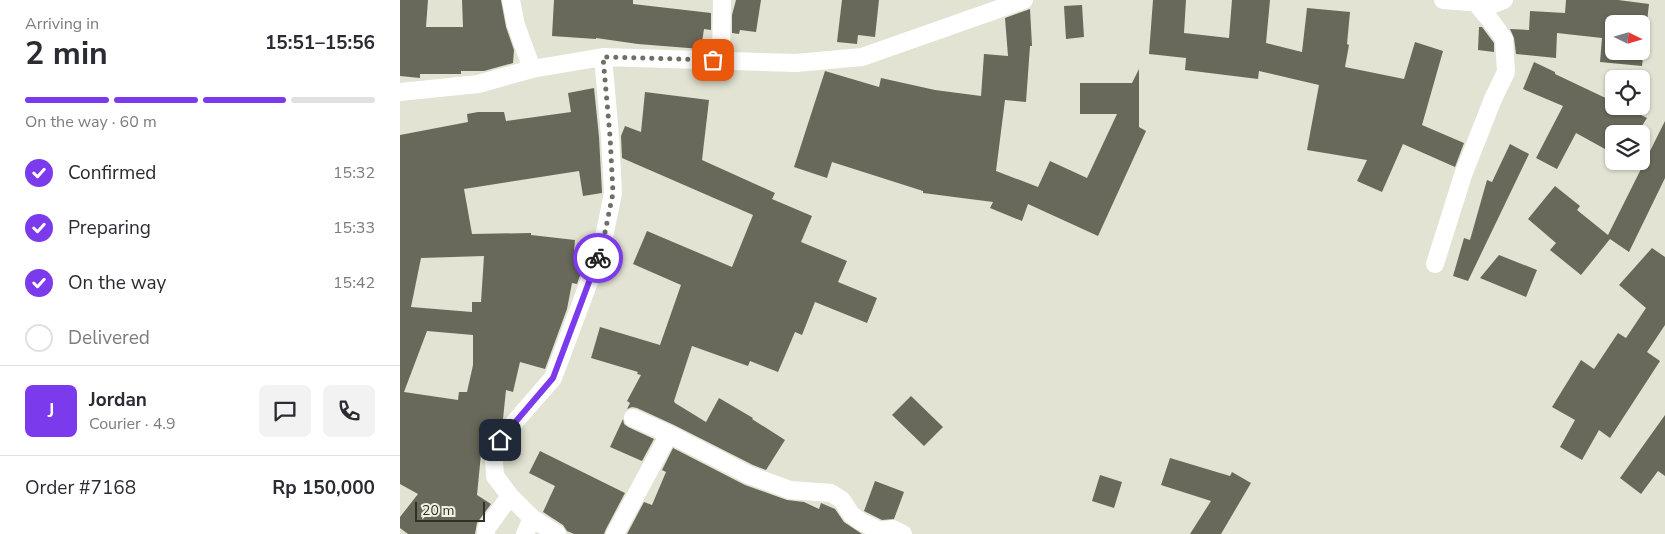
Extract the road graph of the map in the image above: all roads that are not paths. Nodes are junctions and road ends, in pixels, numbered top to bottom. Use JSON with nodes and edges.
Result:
{"nodes":[{"id":1,"x":511,"y":0,"type":"edge"},
{"id":2,"x":722,"y":0,"type":"edge"},
{"id":3,"x":1024,"y":0,"type":"edge"},
{"id":4,"x":1443,"y":0,"type":"edge"},
{"id":5,"x":1504,"y":0,"type":"edge"},
{"id":6,"x":1475,"y":2,"type":"junction"},
{"id":7,"x":603,"y":57,"type":"junction"},
{"id":8,"x":717,"y":60,"type":"junction"},
{"id":9,"x":532,"y":69,"type":"junction"},
{"id":10,"x":400,"y":92,"type":"edge"},
{"id":11,"x":1434,"y":264,"type":"dead end"},
{"id":12,"x":632,"y":418,"type":"dead end"},
{"id":13,"x":669,"y":434,"type":"junction"},
{"id":14,"x":510,"y":496,"type":"junction"},
{"id":15,"x":528,"y":526,"type":"edge"},
{"id":16,"x":486,"y":534,"type":"edge"},
{"id":17,"x":557,"y":534,"type":"edge"},
{"id":18,"x":616,"y":534,"type":"edge"},
{"id":19,"x":903,"y":534,"type":"edge"}],
"edges":[{"from":1,"to":9,"type":"street"},
{"from":2,"to":8,"type":"street"},
{"from":3,"to":8,"type":"street"},
{"from":4,"to":6,"type":"street"},
{"from":5,"to":6,"type":"street"},
{"from":6,"to":11,"type":"street"},
{"from":7,"to":8,"type":"street"},
{"from":7,"to":9,"type":"street"},
{"from":7,"to":14,"type":"street"},
{"from":9,"to":10,"type":"street"},
{"from":12,"to":13,"type":"street"},
{"from":13,"to":18,"type":"street"},
{"from":13,"to":19,"type":"street"},
{"from":14,"to":15,"type":"street"},
{"from":14,"to":16,"type":"street"},
{"from":15,"to":17,"type":"street"}]}
